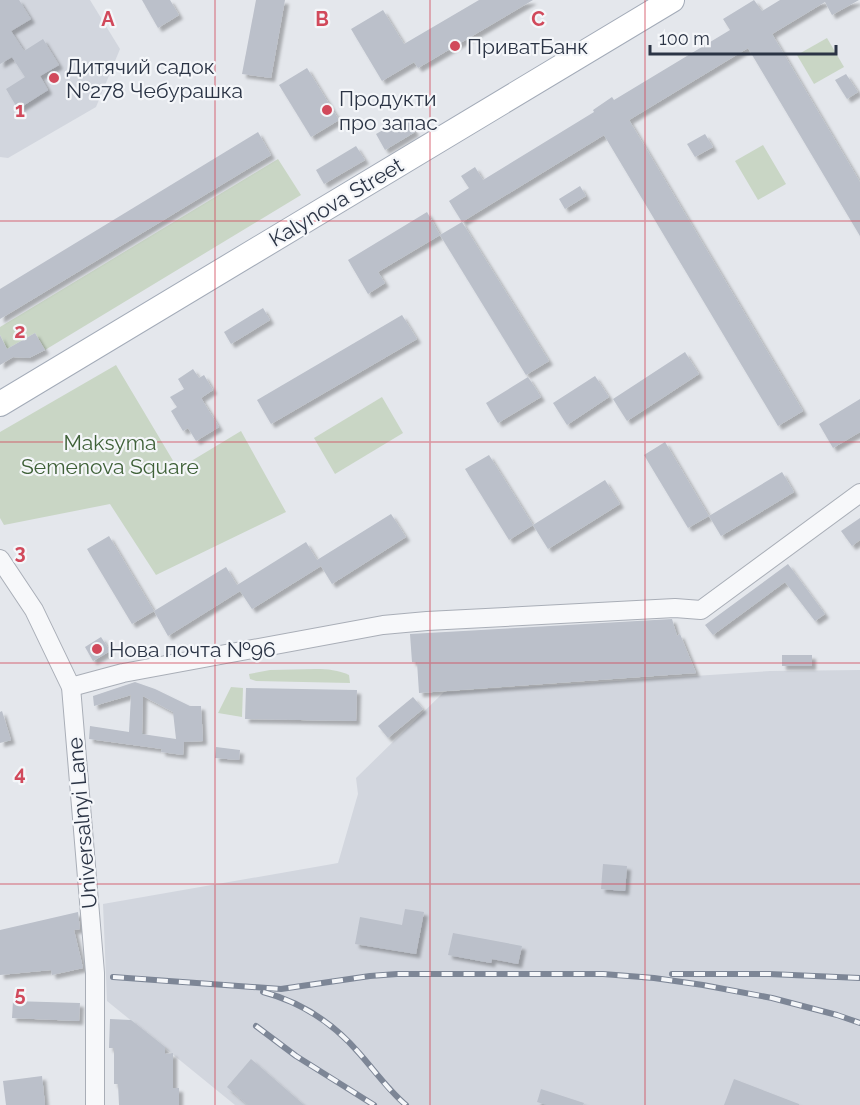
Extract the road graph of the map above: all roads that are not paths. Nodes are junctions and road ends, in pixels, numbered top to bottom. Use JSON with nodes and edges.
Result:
{"nodes":[{"id":1,"x":672,"y":0,"type":"edge"},
{"id":2,"x":0,"y":404,"type":"edge"},
{"id":3,"x":860,"y":493,"type":"edge"},
{"id":4,"x":0,"y":559,"type":"edge"},
{"id":5,"x":71,"y":687,"type":"junction"},
{"id":6,"x":95,"y":1105,"type":"edge"}],
"edges":[{"from":1,"to":2,"type":"main road","name":"Kalynova Street"},
{"from":3,"to":5,"type":"street"},
{"from":4,"to":5,"type":"street","name":"Universalnyi Lane"},
{"from":5,"to":6,"type":"street","name":"Universalnyi Lane"}]}
